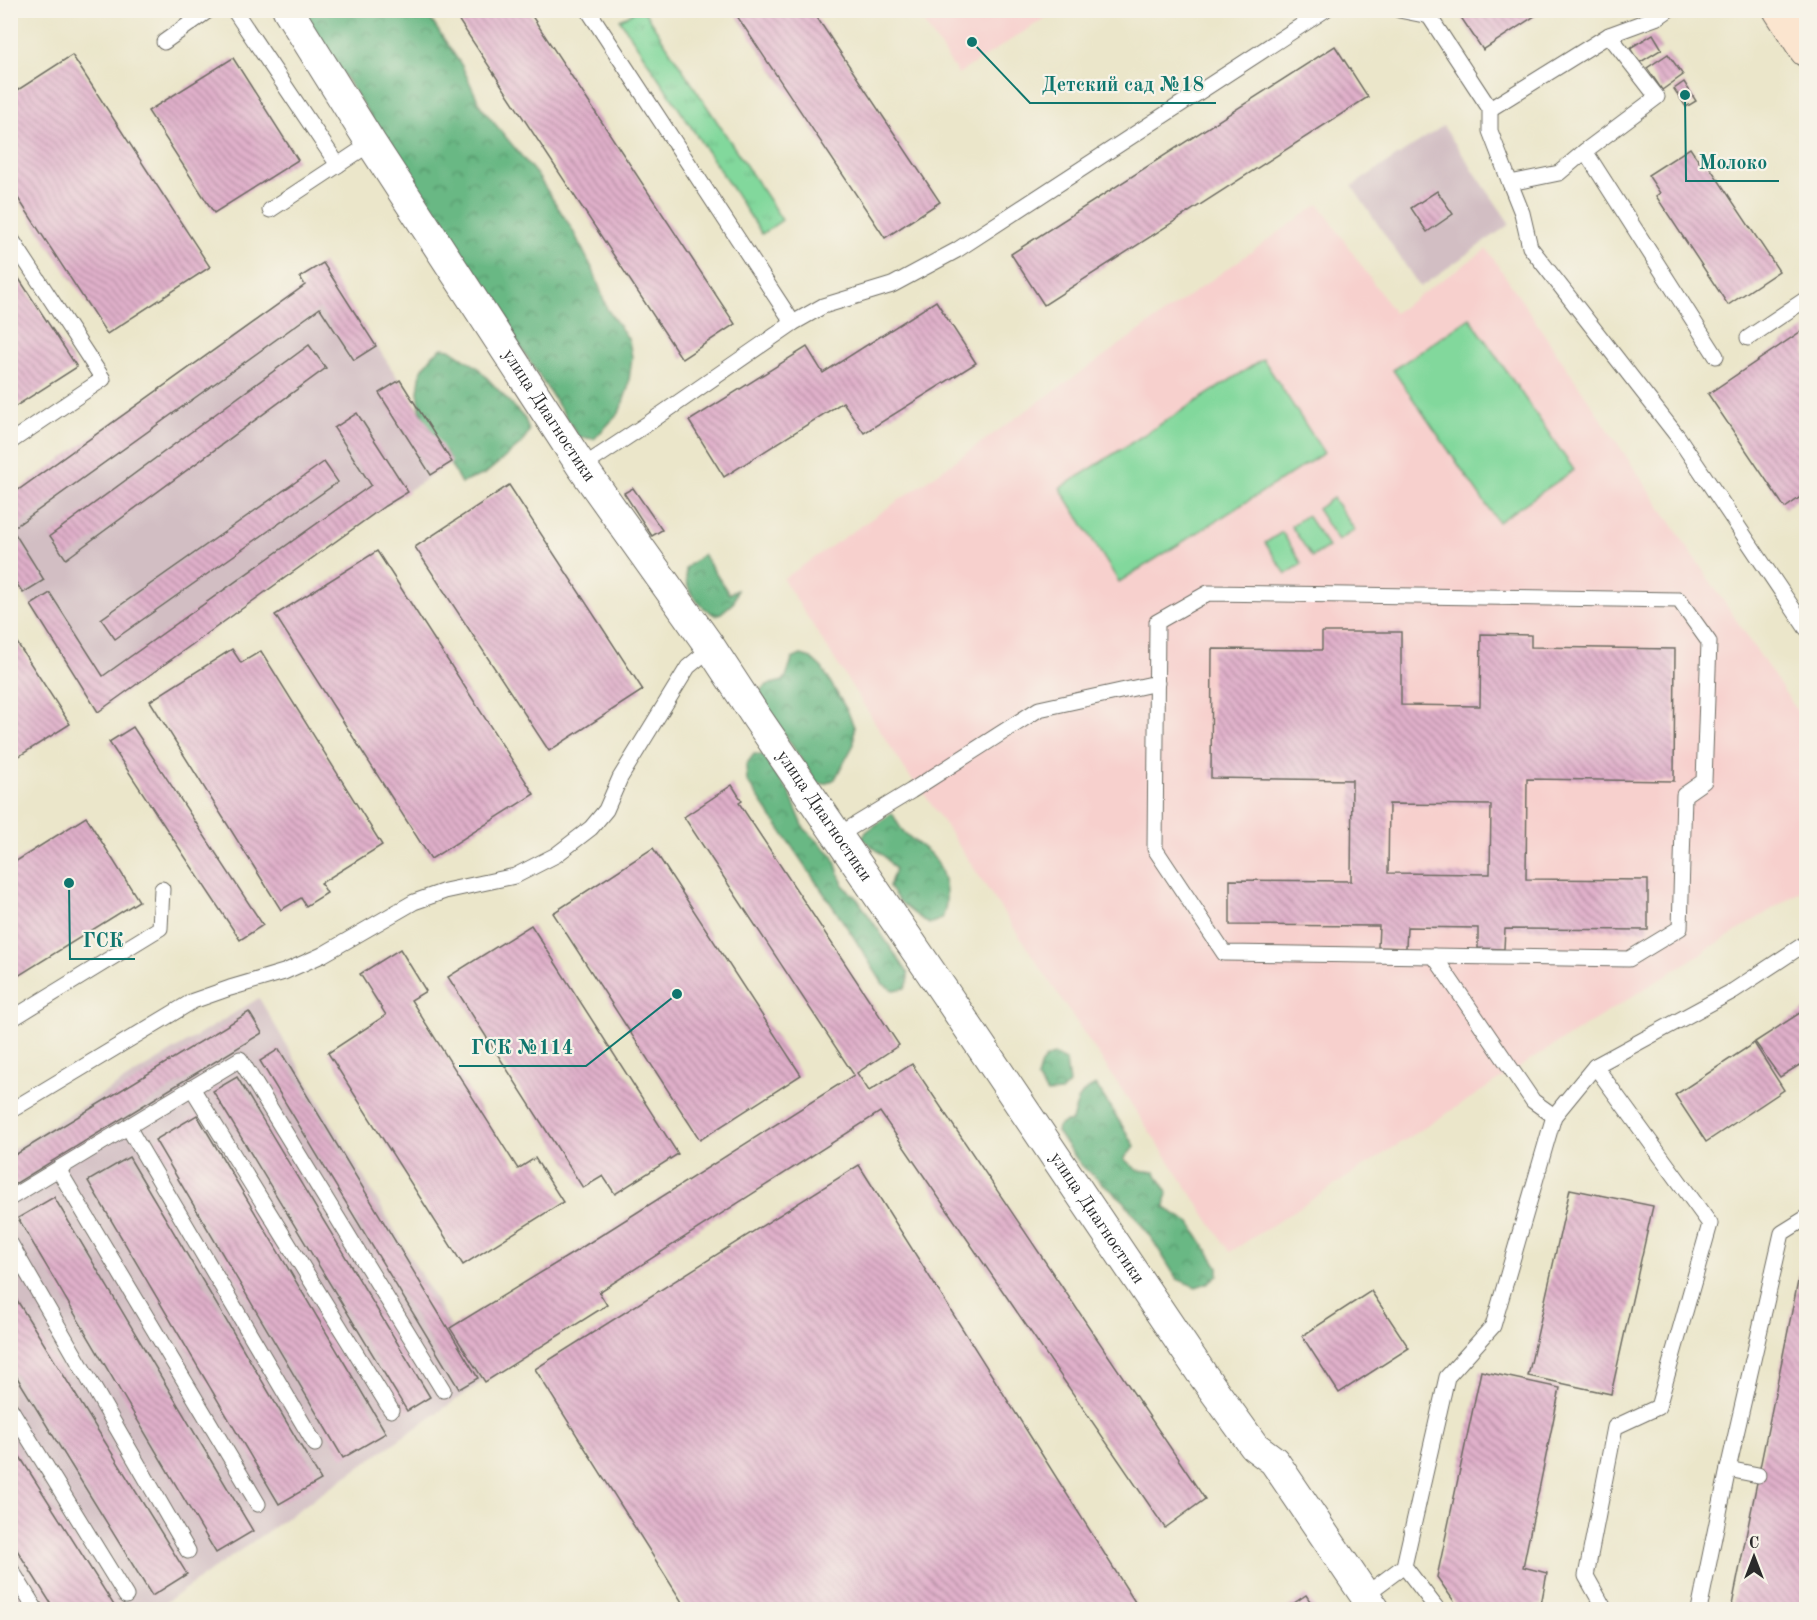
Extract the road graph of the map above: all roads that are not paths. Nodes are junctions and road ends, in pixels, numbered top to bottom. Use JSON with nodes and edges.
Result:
{"nodes":[{"id":1,"x":209,"y":10,"type":"edge"},
{"id":2,"x":234,"y":10,"type":"edge"},
{"id":3,"x":288,"y":10,"type":"edge"},
{"id":4,"x":588,"y":10,"type":"edge"},
{"id":5,"x":1325,"y":10,"type":"edge"},
{"id":6,"x":1399,"y":10,"type":"edge"},
{"id":7,"x":1668,"y":10,"type":"edge"},
{"id":8,"x":1780,"y":10,"type":"edge"},
{"id":9,"x":1608,"y":35,"type":"junction"},
{"id":10,"x":164,"y":42,"type":"dead end"},
{"id":11,"x":1806,"y":50,"type":"edge"},
{"id":12,"x":1490,"y":109,"type":"junction"},
{"id":13,"x":371,"y":143,"type":"junction"},
{"id":14,"x":1585,"y":151,"type":"junction"},
{"id":15,"x":339,"y":165,"type":"junction"},
{"id":16,"x":1510,"y":183,"type":"junction"},
{"id":17,"x":270,"y":210,"type":"dead end"},
{"id":18,"x":10,"y":237,"type":"edge"},
{"id":19,"x":1806,"y":299,"type":"edge"},
{"id":20,"x":794,"y":323,"type":"junction"},
{"id":21,"x":1748,"y":338,"type":"dead end"},
{"id":22,"x":1716,"y":356,"type":"dead end"},
{"id":23,"x":10,"y":442,"type":"edge"},
{"id":24,"x":582,"y":466,"type":"junction"},
{"id":25,"x":1806,"y":628,"type":"edge"},
{"id":26,"x":711,"y":648,"type":"junction"},
{"id":27,"x":1157,"y":683,"type":"junction"},
{"id":28,"x":837,"y":836,"type":"junction"},
{"id":29,"x":162,"y":889,"type":"dead end"},
{"id":30,"x":1806,"y":943,"type":"edge"},
{"id":31,"x":1434,"y":956,"type":"junction"},
{"id":32,"x":10,"y":1020,"type":"edge"},
{"id":33,"x":1595,"y":1065,"type":"junction"},
{"id":34,"x":192,"y":1088,"type":"junction"},
{"id":35,"x":10,"y":1111,"type":"edge"},
{"id":36,"x":1554,"y":1116,"type":"junction"},
{"id":37,"x":128,"y":1127,"type":"junction"},
{"id":38,"x":58,"y":1169,"type":"junction"},
{"id":39,"x":10,"y":1198,"type":"edge"},
{"id":40,"x":1806,"y":1218,"type":"edge"},
{"id":41,"x":10,"y":1243,"type":"edge"},
{"id":42,"x":443,"y":1390,"type":"dead end"},
{"id":43,"x":10,"y":1408,"type":"edge"},
{"id":44,"x":391,"y":1410,"type":"dead end"},
{"id":45,"x":315,"y":1444,"type":"dead end"},
{"id":46,"x":1728,"y":1469,"type":"junction"},
{"id":47,"x":1758,"y":1475,"type":"dead end"},
{"id":48,"x":258,"y":1504,"type":"dead end"},
{"id":49,"x":188,"y":1551,"type":"dead end"},
{"id":50,"x":1404,"y":1566,"type":"junction"},
{"id":51,"x":10,"y":1568,"type":"edge"},
{"id":52,"x":126,"y":1596,"type":"dead end"},
{"id":53,"x":1370,"y":1602,"type":"edge"},
{"id":54,"x":36,"y":1610,"type":"edge"},
{"id":55,"x":1438,"y":1610,"type":"edge"},
{"id":56,"x":1605,"y":1610,"type":"edge"},
{"id":57,"x":1699,"y":1610,"type":"edge"}],
"edges":[{"from":1,"to":10,"type":"lane"},
{"from":2,"to":15,"type":"lane"},
{"from":3,"to":13,"type":"street","name":"улица Диагностики"},
{"from":4,"to":20,"type":"lane"},
{"from":5,"to":20,"type":"lane"},
{"from":6,"to":12,"type":"lane"},
{"from":7,"to":9,"type":"lane"},
{"from":8,"to":11,"type":"main road"},
{"from":9,"to":12,"type":"lane"},
{"from":9,"to":14,"type":"lane"},
{"from":12,"to":16,"type":"lane"},
{"from":13,"to":15,"type":"lane"},
{"from":13,"to":24,"type":"street","name":"улица Диагностики"},
{"from":14,"to":16,"type":"lane"},
{"from":14,"to":22,"type":"lane"},
{"from":15,"to":17,"type":"lane"},
{"from":16,"to":25,"type":"lane"},
{"from":18,"to":23,"type":"lane"},
{"from":19,"to":21,"type":"lane"},
{"from":20,"to":24,"type":"lane"},
{"from":24,"to":26,"type":"street","name":"улица Диагностики"},
{"from":26,"to":28,"type":"street","name":"улица Диагностики"},
{"from":26,"to":35,"type":"lane"},
{"from":27,"to":28,"type":"lane"},
{"from":27,"to":31,"type":"lane"},
{"from":27,"to":31,"type":"lane"},
{"from":28,"to":53,"type":"street","name":"улица Диагностики"},
{"from":29,"to":32,"type":"lane"},
{"from":30,"to":33,"type":"lane"},
{"from":31,"to":36,"type":"lane"},
{"from":33,"to":36,"type":"lane"},
{"from":33,"to":56,"type":"lane"},
{"from":34,"to":37,"type":"lane"},
{"from":34,"to":42,"type":"lane"},
{"from":34,"to":44,"type":"lane"},
{"from":36,"to":50,"type":"lane"},
{"from":37,"to":38,"type":"lane"},
{"from":37,"to":45,"type":"lane"},
{"from":38,"to":39,"type":"lane"},
{"from":38,"to":48,"type":"lane"},
{"from":40,"to":46,"type":"lane"},
{"from":41,"to":49,"type":"lane"},
{"from":43,"to":52,"type":"lane"},
{"from":46,"to":47,"type":"lane"},
{"from":46,"to":57,"type":"lane"},
{"from":50,"to":53,"type":"lane"},
{"from":50,"to":55,"type":"lane"},
{"from":51,"to":54,"type":"lane"}]}
